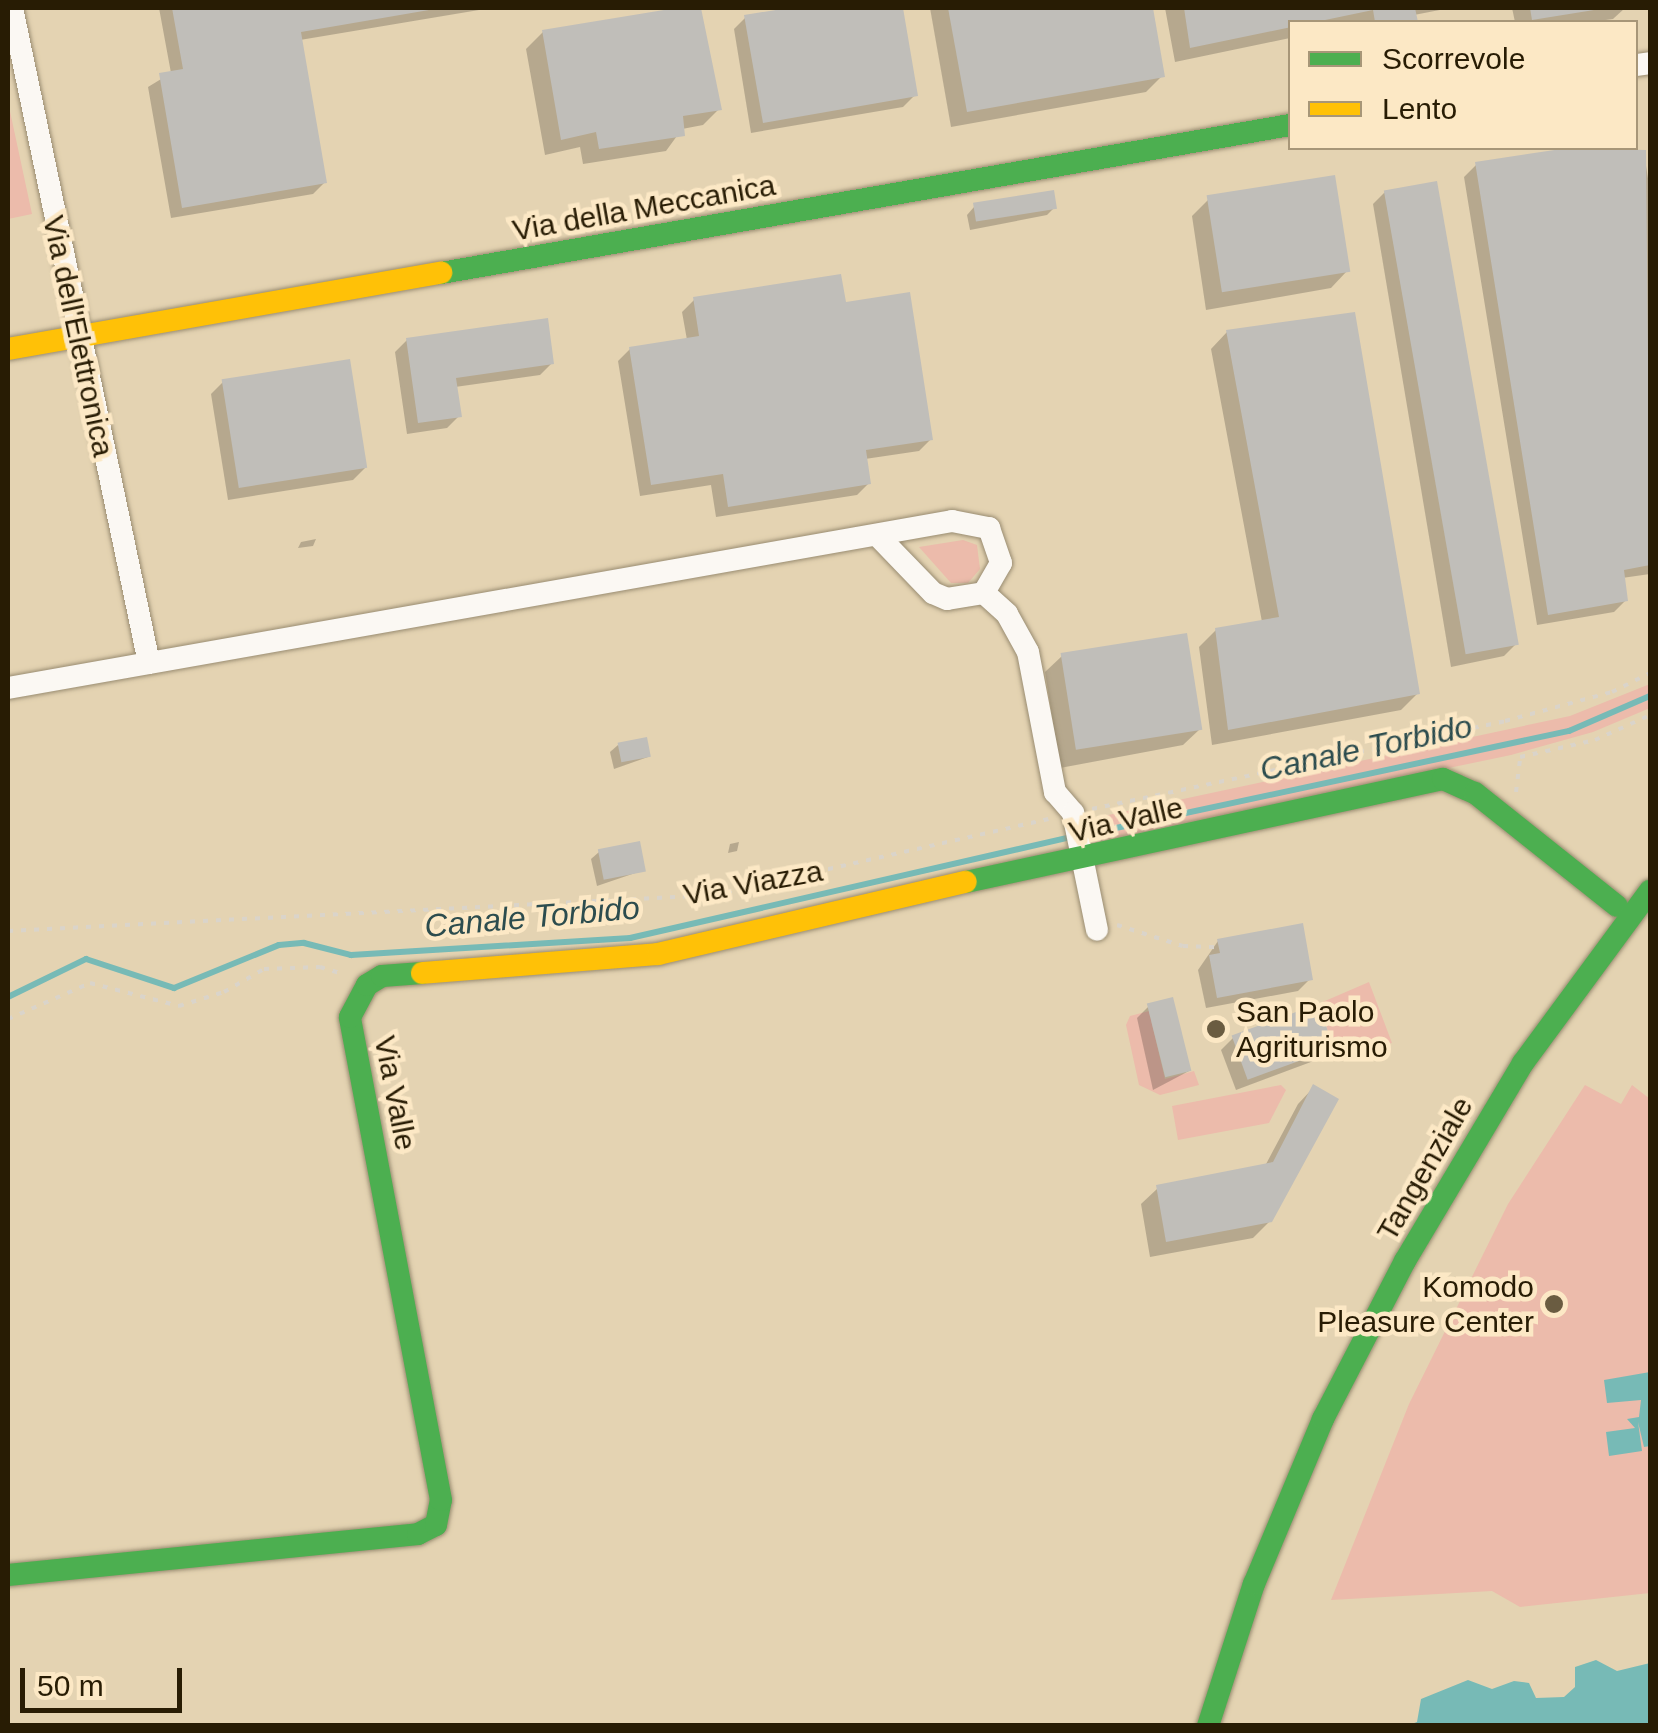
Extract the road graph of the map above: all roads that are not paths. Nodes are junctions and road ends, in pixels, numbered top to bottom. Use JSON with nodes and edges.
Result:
{"nodes":[{"id":1,"x":12,"y":8,"type":"edge"},
{"id":2,"x":1288,"y":126,"type":"edge"},
{"id":3,"x":78,"y":337,"type":"junction"},
{"id":4,"x":8,"y":350,"type":"edge"},
{"id":5,"x":879,"y":537,"type":"junction"},
{"id":6,"x":984,"y":593,"type":"junction"},
{"id":7,"x":149,"y":663,"type":"junction"},
{"id":8,"x":8,"y":688,"type":"edge"},
{"id":9,"x":1086,"y":860,"type":"junction"},
{"id":10,"x":1650,"y":890,"type":"edge"},
{"id":11,"x":1617,"y":906,"type":"dead end"},
{"id":12,"x":1102,"y":926,"type":"road end"},
{"id":13,"x":8,"y":1575,"type":"edge"},
{"id":14,"x":1208,"y":1726,"type":"edge"}],
"edges":[{"from":1,"to":3,"type":"street","name":"Via dell'Elettronica"},
{"from":2,"to":3,"type":"street","name":"Via della Meccanica"},
{"from":3,"to":4,"type":"street","name":"Via della Meccanica"},
{"from":3,"to":7,"type":"street","name":"Via dell'Elettronica"},
{"from":5,"to":6,"type":"street"},
{"from":5,"to":6,"type":"street"},
{"from":5,"to":7,"type":"street"},
{"from":6,"to":9,"type":"street"},
{"from":7,"to":8,"type":"street"},
{"from":9,"to":11,"type":"street","name":"Via Valle"},
{"from":9,"to":12,"type":"street"},
{"from":9,"to":13,"type":"street","name":"Via Valle"},
{"from":10,"to":14,"type":"street","name":"Tangenziale"}]}
